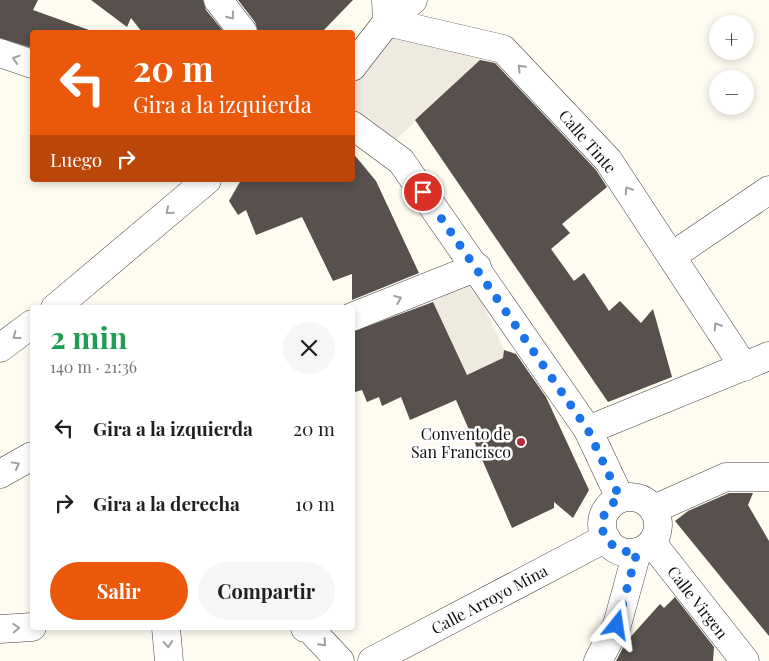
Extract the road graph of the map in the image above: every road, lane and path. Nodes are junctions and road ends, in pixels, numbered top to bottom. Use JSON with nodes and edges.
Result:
{"nodes":[{"id":1,"x":218,"y":0,"type":"edge"},
{"id":2,"x":412,"y":0,"type":"edge"},
{"id":3,"x":386,"y":11,"type":"edge"},
{"id":4,"x":242,"y":30,"type":"edge"},
{"id":5,"x":0,"y":53,"type":"edge"},
{"id":6,"x":355,"y":62,"type":"edge"},
{"id":7,"x":30,"y":63,"type":"edge"},
{"id":8,"x":355,"y":127,"type":"edge"},
{"id":9,"x":205,"y":182,"type":"edge"},
{"id":10,"x":769,"y":190,"type":"edge"},
{"id":11,"x":672,"y":256,"type":"junction"},
{"id":12,"x":477,"y":267,"type":"junction"},
{"id":13,"x":59,"y":305,"type":"edge"},
{"id":14,"x":355,"y":316,"type":"edge"},
{"id":15,"x":30,"y":326,"type":"edge"},
{"id":16,"x":0,"y":348,"type":"edge"},
{"id":17,"x":769,"y":356,"type":"edge"},
{"id":18,"x":744,"y":367,"type":"junction"},
{"id":19,"x":588,"y":430,"type":"junction"},
{"id":20,"x":30,"y":457,"type":"edge"},
{"id":21,"x":0,"y":474,"type":"edge"},
{"id":22,"x":769,"y":477,"type":"edge"},
{"id":23,"x":620,"y":498,"type":"junction"},
{"id":24,"x":654,"y":510,"type":"junction"},
{"id":25,"x":606,"y":538,"type":"junction"},
{"id":26,"x":644,"y":548,"type":"junction"},
{"id":27,"x":30,"y":627,"type":"edge"},
{"id":28,"x":0,"y":629,"type":"edge"},
{"id":29,"x":166,"y":630,"type":"edge"},
{"id":30,"x":311,"y":630,"type":"edge"},
{"id":31,"x":738,"y":657,"type":"edge"},
{"id":32,"x":170,"y":661,"type":"edge"},
{"id":33,"x":340,"y":661,"type":"edge"},
{"id":34,"x":372,"y":661,"type":"edge"},
{"id":35,"x":598,"y":661,"type":"edge"}],
"edges":[{"from":1,"to":4,"type":"street","one_way":true},
{"from":2,"to":3,"type":"street"},
{"from":3,"to":6,"type":"street"},
{"from":11,"to":3,"type":"street","name":"Calle Tinte","one_way":true},
{"from":7,"to":5,"type":"street","one_way":true},
{"from":8,"to":12,"type":"street"},
{"from":9,"to":13,"type":"street","one_way":true},
{"from":10,"to":11,"type":"street"},
{"from":18,"to":11,"type":"street","name":"Calle Tinte","one_way":true},
{"from":14,"to":12,"type":"street","one_way":true},
{"from":12,"to":19,"type":"street"},
{"from":15,"to":16,"type":"street","one_way":true},
{"from":17,"to":18,"type":"street"},
{"from":18,"to":19,"type":"street"},
{"from":19,"to":23,"type":"street"},
{"from":21,"to":20,"type":"street","one_way":true},
{"from":22,"to":24,"type":"street"},
{"from":23,"to":24,"type":"street"},
{"from":23,"to":25,"type":"street"},
{"from":24,"to":26,"type":"street"},
{"from":25,"to":26,"type":"street"},
{"from":25,"to":34,"type":"street","name":"Calle Arroyo Mina"},
{"from":26,"to":31,"type":"street","name":"Calle Virgen"},
{"from":26,"to":35,"type":"street"},
{"from":28,"to":27,"type":"street","one_way":true},
{"from":29,"to":32,"type":"street","one_way":true},
{"from":30,"to":33,"type":"street","one_way":true}]}
